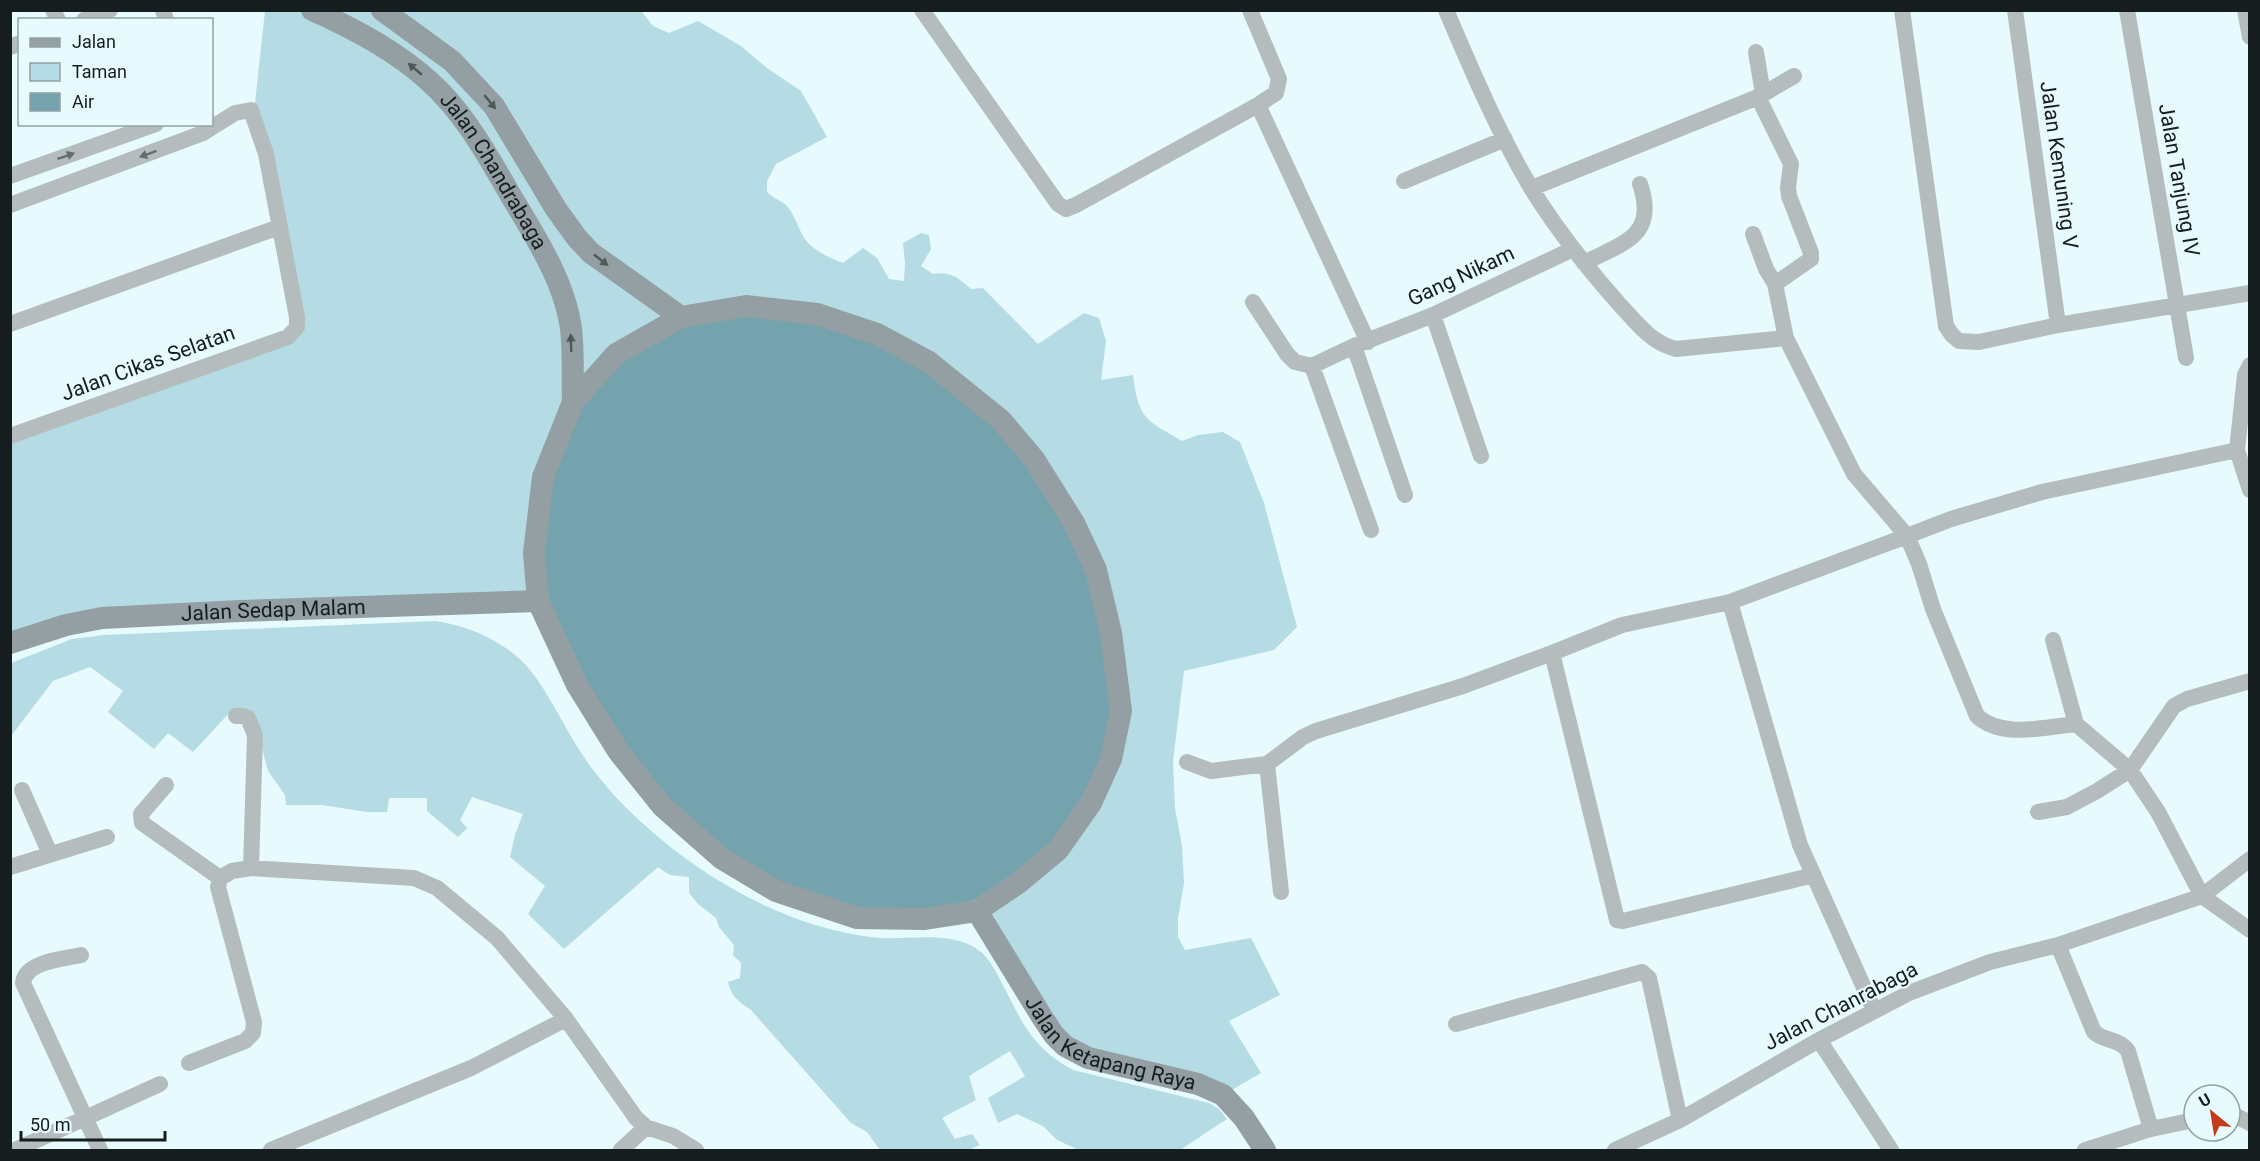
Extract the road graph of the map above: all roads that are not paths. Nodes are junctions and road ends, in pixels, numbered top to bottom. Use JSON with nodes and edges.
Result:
{"nodes":[{"id":1,"x":110,"y":10,"type":"edge"},
{"id":2,"x":382,"y":10,"type":"edge"},
{"id":3,"x":922,"y":10,"type":"edge"},
{"id":4,"x":1250,"y":10,"type":"edge"},
{"id":5,"x":1446,"y":10,"type":"edge"},
{"id":6,"x":1902,"y":10,"type":"edge"},
{"id":7,"x":2016,"y":10,"type":"edge"},
{"id":8,"x":2127,"y":10,"type":"edge"},
{"id":9,"x":2245,"y":10,"type":"edge"},
{"id":10,"x":314,"y":12,"type":"edge"},
{"id":11,"x":89,"y":18,"type":"edge"},
{"id":12,"x":2250,"y":37,"type":"edge"},
{"id":13,"x":1756,"y":52,"type":"dead end"},
{"id":14,"x":1794,"y":76,"type":"dead end"},
{"id":15,"x":1760,"y":95,"type":"junction"},
{"id":16,"x":1258,"y":105,"type":"junction"},
{"id":17,"x":213,"y":111,"type":"edge"},
{"id":18,"x":235,"y":113,"type":"junction"},
{"id":19,"x":213,"y":124,"type":"edge"},
{"id":20,"x":150,"y":126,"type":"edge"},
{"id":21,"x":202,"y":129,"type":"edge"},
{"id":22,"x":1505,"y":139,"type":"junction"},
{"id":23,"x":10,"y":176,"type":"edge"},
{"id":24,"x":1404,"y":181,"type":"dead end"},
{"id":25,"x":1640,"y":184,"type":"dead end"},
{"id":26,"x":1532,"y":189,"type":"junction"},
{"id":27,"x":10,"y":205,"type":"edge"},
{"id":28,"x":279,"y":227,"type":"junction"},
{"id":29,"x":1753,"y":234,"type":"dead end"},
{"id":30,"x":1573,"y":249,"type":"junction"},
{"id":31,"x":1584,"y":263,"type":"junction"},
{"id":32,"x":1776,"y":284,"type":"junction"},
{"id":33,"x":2250,"y":293,"type":"edge"},
{"id":34,"x":1253,"y":302,"type":"dead end"},
{"id":35,"x":2177,"y":306,"type":"junction"},
{"id":36,"x":1433,"y":315,"type":"junction"},
{"id":37,"x":681,"y":317,"type":"junction"},
{"id":38,"x":10,"y":324,"type":"edge"},
{"id":39,"x":2058,"y":325,"type":"junction"},
{"id":40,"x":1786,"y":338,"type":"junction"},
{"id":41,"x":1361,"y":344,"type":"junction"},
{"id":42,"x":2186,"y":358,"type":"dead end"},
{"id":43,"x":2250,"y":364,"type":"edge"},
{"id":44,"x":1312,"y":366,"type":"junction"},
{"id":45,"x":573,"y":402,"type":"junction"},
{"id":46,"x":10,"y":436,"type":"edge"},
{"id":47,"x":2237,"y":450,"type":"junction"},
{"id":48,"x":1481,"y":456,"type":"dead end"},
{"id":49,"x":2250,"y":490,"type":"edge"},
{"id":50,"x":1405,"y":495,"type":"dead end"},
{"id":51,"x":1371,"y":530,"type":"dead end"},
{"id":52,"x":1907,"y":536,"type":"junction"},
{"id":53,"x":538,"y":601,"type":"junction"},
{"id":54,"x":1730,"y":602,"type":"junction"},
{"id":55,"x":2053,"y":640,"type":"dead end"},
{"id":56,"x":10,"y":643,"type":"edge"},
{"id":57,"x":1552,"y":653,"type":"junction"},
{"id":58,"x":2250,"y":681,"type":"edge"},
{"id":59,"x":236,"y":716,"type":"dead end"},
{"id":60,"x":2076,"y":724,"type":"junction"},
{"id":61,"x":1186,"y":762,"type":"dead end"},
{"id":62,"x":1267,"y":764,"type":"junction"},
{"id":63,"x":2130,"y":770,"type":"junction"},
{"id":64,"x":166,"y":785,"type":"dead end"},
{"id":65,"x":22,"y":790,"type":"dead end"},
{"id":66,"x":2038,"y":812,"type":"dead end"},
{"id":67,"x":107,"y":837,"type":"dead end"},
{"id":68,"x":50,"y":854,"type":"junction"},
{"id":69,"x":2250,"y":859,"type":"edge"},
{"id":70,"x":10,"y":867,"type":"edge"},
{"id":71,"x":250,"y":868,"type":"junction"},
{"id":72,"x":1814,"y":875,"type":"junction"},
{"id":73,"x":220,"y":878,"type":"junction"},
{"id":74,"x":1281,"y":892,"type":"dead end"},
{"id":75,"x":2202,"y":896,"type":"junction"},
{"id":76,"x":977,"y":911,"type":"junction"},
{"id":77,"x":2250,"y":930,"type":"edge"},
{"id":78,"x":2058,"y":945,"type":"junction"},
{"id":79,"x":81,"y":955,"type":"dead end"},
{"id":80,"x":1874,"y":1010,"type":"junction"},
{"id":81,"x":566,"y":1019,"type":"junction"},
{"id":82,"x":1456,"y":1024,"type":"dead end"},
{"id":83,"x":1819,"y":1040,"type":"junction"},
{"id":84,"x":189,"y":1063,"type":"dead end"},
{"id":85,"x":160,"y":1084,"type":"dead end"},
{"id":86,"x":85,"y":1117,"type":"junction"},
{"id":87,"x":1680,"y":1120,"type":"junction"},
{"id":88,"x":2182,"y":1123,"type":"edge"},
{"id":89,"x":646,"y":1127,"type":"junction"},
{"id":90,"x":2151,"y":1129,"type":"junction"},
{"id":91,"x":15,"y":1150,"type":"edge"},
{"id":92,"x":100,"y":1150,"type":"edge"},
{"id":93,"x":271,"y":1150,"type":"edge"},
{"id":94,"x":621,"y":1150,"type":"edge"},
{"id":95,"x":696,"y":1150,"type":"edge"},
{"id":96,"x":1265,"y":1150,"type":"edge"},
{"id":97,"x":1616,"y":1150,"type":"edge"},
{"id":98,"x":1891,"y":1150,"type":"edge"},
{"id":99,"x":2085,"y":1150,"type":"edge"}],
"edges":[{"from":1,"to":11,"type":"street"},
{"from":2,"to":37,"type":"street","name":"Jalan Chandrabaga","one_way":true},
{"from":3,"to":16,"type":"street"},
{"from":4,"to":16,"type":"street"},
{"from":5,"to":22,"type":"street"},
{"from":6,"to":39,"type":"street"},
{"from":7,"to":39,"type":"street","name":"Jalan Kemuning V"},
{"from":8,"to":35,"type":"street","name":"Jalan Tanjung IV"},
{"from":9,"to":12,"type":"street"},
{"from":45,"to":10,"type":"street","name":"Jalan Chandrabaga","one_way":true},
{"from":13,"to":15,"type":"street"},
{"from":14,"to":15,"type":"street"},
{"from":15,"to":26,"type":"street"},
{"from":15,"to":32,"type":"street"},
{"from":16,"to":41,"type":"street"},
{"from":17,"to":18,"type":"street"},
{"from":18,"to":19,"type":"street"},
{"from":18,"to":28,"type":"street"},
{"from":23,"to":20,"type":"street","one_way":true},
{"from":21,"to":27,"type":"street","one_way":true},
{"from":22,"to":24,"type":"street"},
{"from":22,"to":26,"type":"street"},
{"from":25,"to":31,"type":"street"},
{"from":26,"to":30,"type":"street"},
{"from":28,"to":38,"type":"street"},
{"from":28,"to":46,"type":"street","name":"Jalan Cikas Selatan"},
{"from":29,"to":32,"type":"street"},
{"from":30,"to":31,"type":"street"},
{"from":30,"to":36,"type":"street","name":"Gang Nikam"},
{"from":31,"to":40,"type":"street"},
{"from":32,"to":40,"type":"street"},
{"from":33,"to":35,"type":"street"},
{"from":34,"to":44,"type":"street"},
{"from":35,"to":39,"type":"street"},
{"from":35,"to":42,"type":"street","name":"Jalan Tanjung IV"},
{"from":36,"to":41,"type":"street","name":"Gang Nikam"},
{"from":36,"to":48,"type":"street"},
{"from":37,"to":45,"type":"street"},
{"from":37,"to":76,"type":"street"},
{"from":40,"to":52,"type":"street"},
{"from":41,"to":44,"type":"street","name":"Gang Nikam"},
{"from":41,"to":50,"type":"street"},
{"from":43,"to":47,"type":"street"},
{"from":44,"to":51,"type":"street"},
{"from":45,"to":53,"type":"street"},
{"from":47,"to":49,"type":"street"},
{"from":47,"to":52,"type":"street"},
{"from":52,"to":54,"type":"street"},
{"from":52,"to":60,"type":"street"},
{"from":53,"to":56,"type":"street","name":"Jalan Sedap Malam"},
{"from":53,"to":76,"type":"street"},
{"from":54,"to":57,"type":"street"},
{"from":54,"to":72,"type":"street"},
{"from":55,"to":60,"type":"street"},
{"from":57,"to":62,"type":"street"},
{"from":57,"to":72,"type":"street"},
{"from":58,"to":63,"type":"street"},
{"from":59,"to":71,"type":"street"},
{"from":60,"to":63,"type":"street"},
{"from":61,"to":62,"type":"street"},
{"from":62,"to":74,"type":"street"},
{"from":63,"to":66,"type":"street"},
{"from":63,"to":75,"type":"street"},
{"from":64,"to":73,"type":"street"},
{"from":65,"to":68,"type":"street"},
{"from":67,"to":68,"type":"street"},
{"from":68,"to":70,"type":"street"},
{"from":69,"to":75,"type":"street","name":"Jalan Chanrabaga"},
{"from":71,"to":73,"type":"street"},
{"from":71,"to":81,"type":"street"},
{"from":72,"to":80,"type":"street"},
{"from":73,"to":84,"type":"street"},
{"from":75,"to":77,"type":"street"},
{"from":75,"to":78,"type":"street","name":"Jalan Chanrabaga"},
{"from":76,"to":96,"type":"street","name":"Jalan Ketapang Raya"},
{"from":78,"to":80,"type":"street","name":"Jalan Chanrabaga"},
{"from":78,"to":90,"type":"street"},
{"from":79,"to":86,"type":"street"},
{"from":80,"to":83,"type":"street","name":"Jalan Chanrabaga"},
{"from":81,"to":89,"type":"street"},
{"from":81,"to":93,"type":"street"},
{"from":82,"to":87,"type":"street"},
{"from":83,"to":87,"type":"street","name":"Jalan Chanrabaga"},
{"from":83,"to":98,"type":"street"},
{"from":85,"to":86,"type":"street"},
{"from":86,"to":91,"type":"street"},
{"from":86,"to":92,"type":"street"},
{"from":87,"to":97,"type":"street","name":"Jalan Chanrabaga"},
{"from":88,"to":90,"type":"street"},
{"from":89,"to":94,"type":"street"},
{"from":89,"to":95,"type":"street"},
{"from":90,"to":99,"type":"street"}]}
